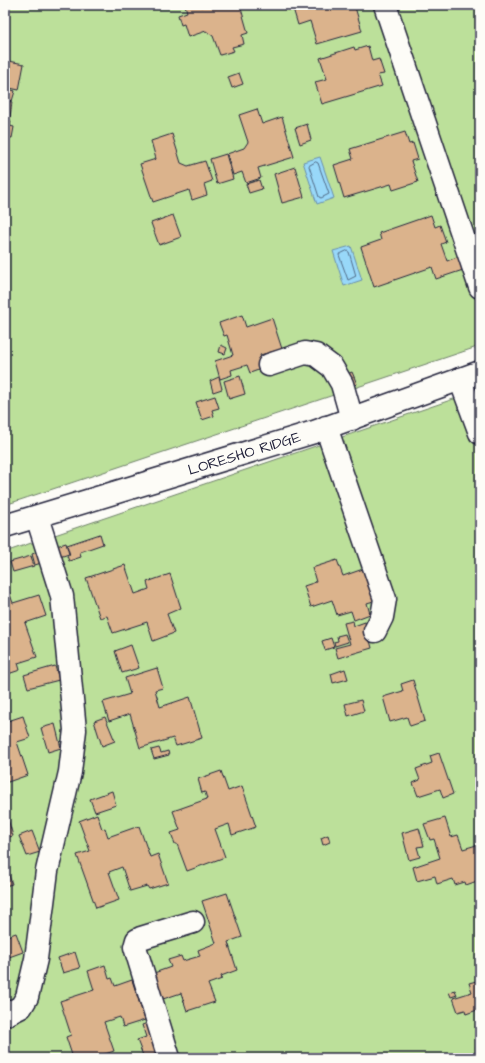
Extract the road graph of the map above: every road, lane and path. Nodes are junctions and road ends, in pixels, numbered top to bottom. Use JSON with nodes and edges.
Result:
{"nodes":[{"id":1,"x":385,"y":5,"type":"edge"},
{"id":2,"x":480,"y":287,"type":"edge"},
{"id":3,"x":269,"y":366,"type":"dead end"},
{"id":4,"x":470,"y":376,"type":"edge"},
{"id":5,"x":352,"y":419,"type":"junction"},
{"id":6,"x":326,"y":427,"type":"junction"},
{"id":7,"x":480,"y":433,"type":"edge"},
{"id":8,"x":37,"y":517,"type":"junction"},
{"id":9,"x":5,"y":526,"type":"edge"},
{"id":10,"x":376,"y":631,"type":"dead end"},
{"id":11,"x":194,"y":922,"type":"dead end"},
{"id":12,"x":5,"y":1015,"type":"edge"},
{"id":13,"x":169,"y":1058,"type":"edge"}],
"edges":[{"from":1,"to":2,"type":"street"},
{"from":3,"to":5,"type":"street"},
{"from":4,"to":5,"type":"street","name":"LORESHO RIDGE"},
{"from":4,"to":7,"type":"street"},
{"from":5,"to":6,"type":"street","name":"LORESHO RIDGE"},
{"from":6,"to":8,"type":"street","name":"LORESHO RIDGE"},
{"from":6,"to":10,"type":"street"},
{"from":8,"to":9,"type":"street","name":"LORESHO RIDGE"},
{"from":8,"to":12,"type":"street"},
{"from":11,"to":13,"type":"street"}]}
